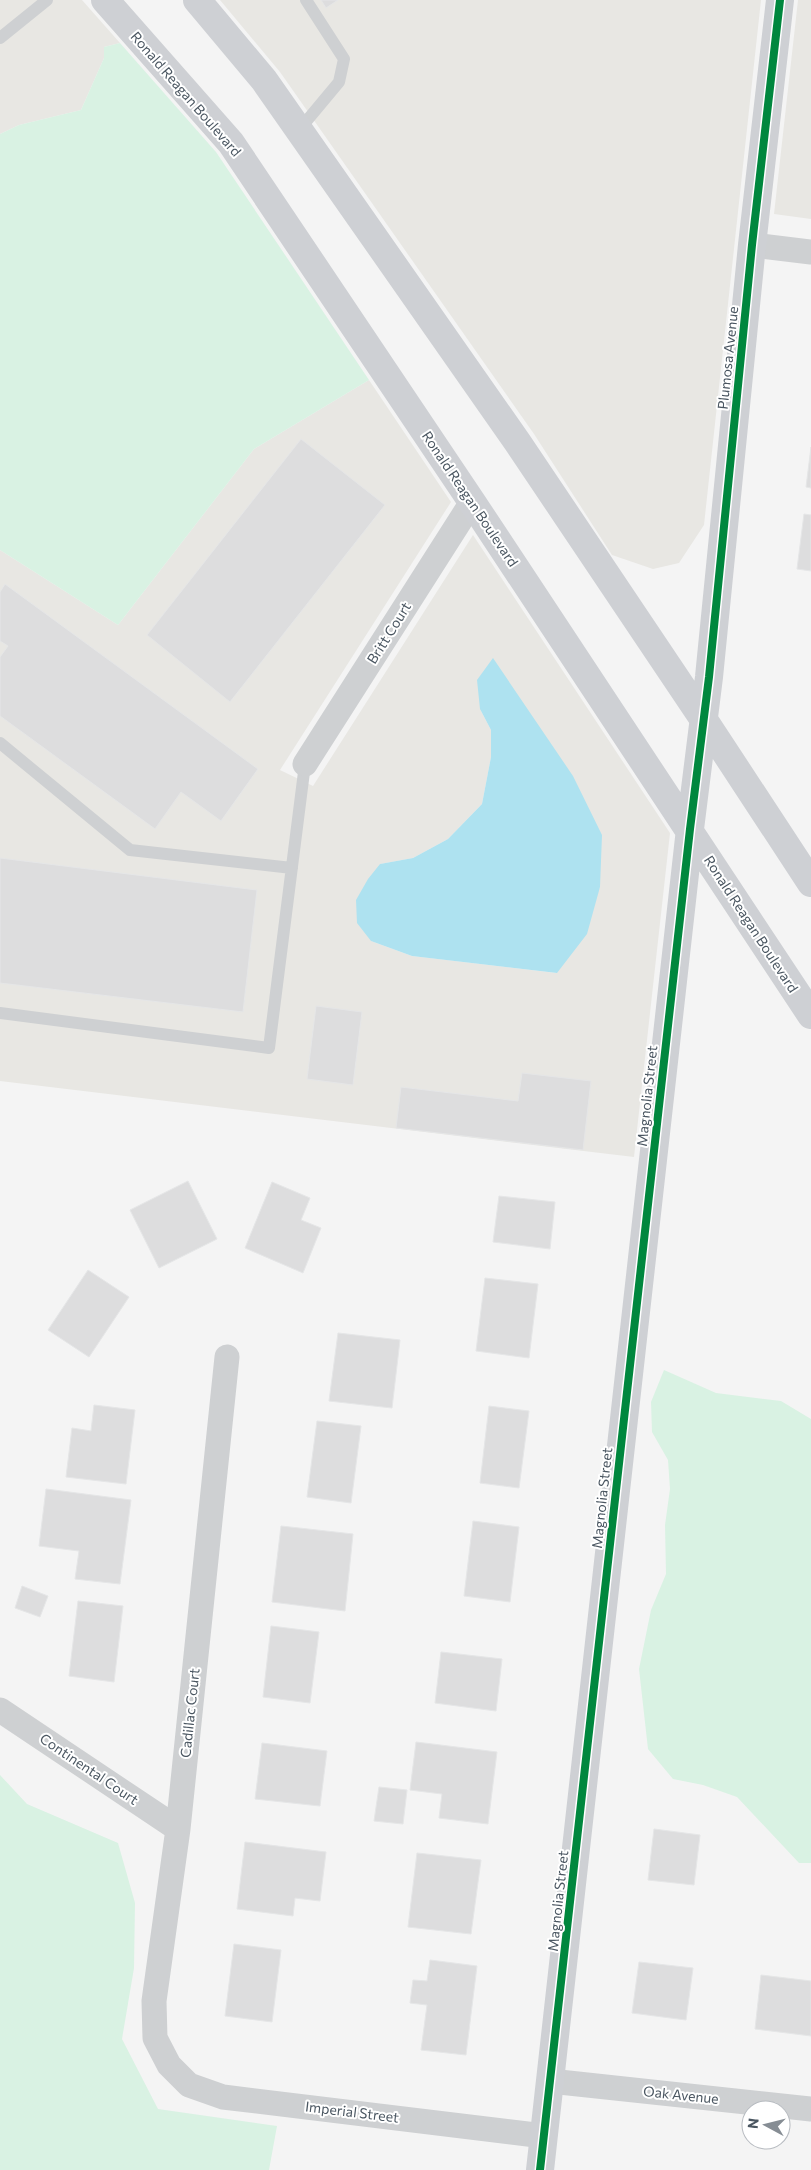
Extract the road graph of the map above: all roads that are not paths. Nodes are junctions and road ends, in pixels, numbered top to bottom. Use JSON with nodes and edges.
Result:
{"nodes":[{"id":1,"x":47,"y":0,"type":"edge"},
{"id":2,"x":105,"y":0,"type":"edge"},
{"id":3,"x":198,"y":0,"type":"edge"},
{"id":4,"x":306,"y":0,"type":"edge"},
{"id":5,"x":780,"y":0,"type":"edge"},
{"id":6,"x":0,"y":38,"type":"edge"},
{"id":7,"x":299,"y":130,"type":"junction"},
{"id":8,"x":752,"y":245,"type":"junction"},
{"id":9,"x":811,"y":252,"type":"edge"},
{"id":10,"x":472,"y":502,"type":"junction"},
{"id":11,"x":704,"y":720,"type":"junction"},
{"id":12,"x":0,"y":744,"type":"edge"},
{"id":13,"x":305,"y":764,"type":"joint"},
{"id":14,"x":690,"y":830,"type":"junction"},
{"id":15,"x":292,"y":868,"type":"junction"},
{"id":16,"x":811,"y":883,"type":"edge"},
{"id":17,"x":0,"y":1014,"type":"edge"},
{"id":18,"x":811,"y":1015,"type":"edge"},
{"id":19,"x":227,"y":1357,"type":"dead end"},
{"id":20,"x":0,"y":1710,"type":"edge"},
{"id":21,"x":178,"y":1829,"type":"junction"},
{"id":22,"x":169,"y":2065,"type":"joint"},
{"id":23,"x":550,"y":2081,"type":"junction"},
{"id":24,"x":811,"y":2108,"type":"edge"},
{"id":25,"x":544,"y":2136,"type":"junction"},
{"id":26,"x":540,"y":2170,"type":"edge"}],
"edges":[{"from":1,"to":6,"type":"lane"},
{"from":2,"to":10,"type":"main road","name":"Ronald Reagan Boulevard"},
{"from":3,"to":7,"type":"main road"},
{"from":4,"to":7,"type":"lane"},
{"from":5,"to":8,"type":"main road","name":"Plumosa Avenue"},
{"from":7,"to":11,"type":"main road"},
{"from":8,"to":9,"type":"street"},
{"from":8,"to":11,"type":"main road","name":"Plumosa Avenue"},
{"from":10,"to":13,"type":"street","name":"Britt Court"},
{"from":10,"to":14,"type":"main road","name":"Ronald Reagan Boulevard"},
{"from":11,"to":14,"type":"main road","name":"Plumosa Avenue"},
{"from":11,"to":16,"type":"main road"},
{"from":12,"to":15,"type":"lane"},
{"from":13,"to":15,"type":"lane"},
{"from":14,"to":18,"type":"main road","name":"Ronald Reagan Boulevard"},
{"from":14,"to":23,"type":"main road","name":"Magnolia Street"},
{"from":15,"to":17,"type":"lane"},
{"from":19,"to":21,"type":"street","name":"Cadillac Court"},
{"from":20,"to":21,"type":"street","name":"Continental Court"},
{"from":21,"to":22,"type":"street","name":"Cadillac Court"},
{"from":22,"to":25,"type":"street","name":"Imperial Street"},
{"from":23,"to":24,"type":"street","name":"Oak Avenue"},
{"from":23,"to":25,"type":"main road","name":"Magnolia Street"},
{"from":25,"to":26,"type":"main road","name":"Magnolia Street"}]}
